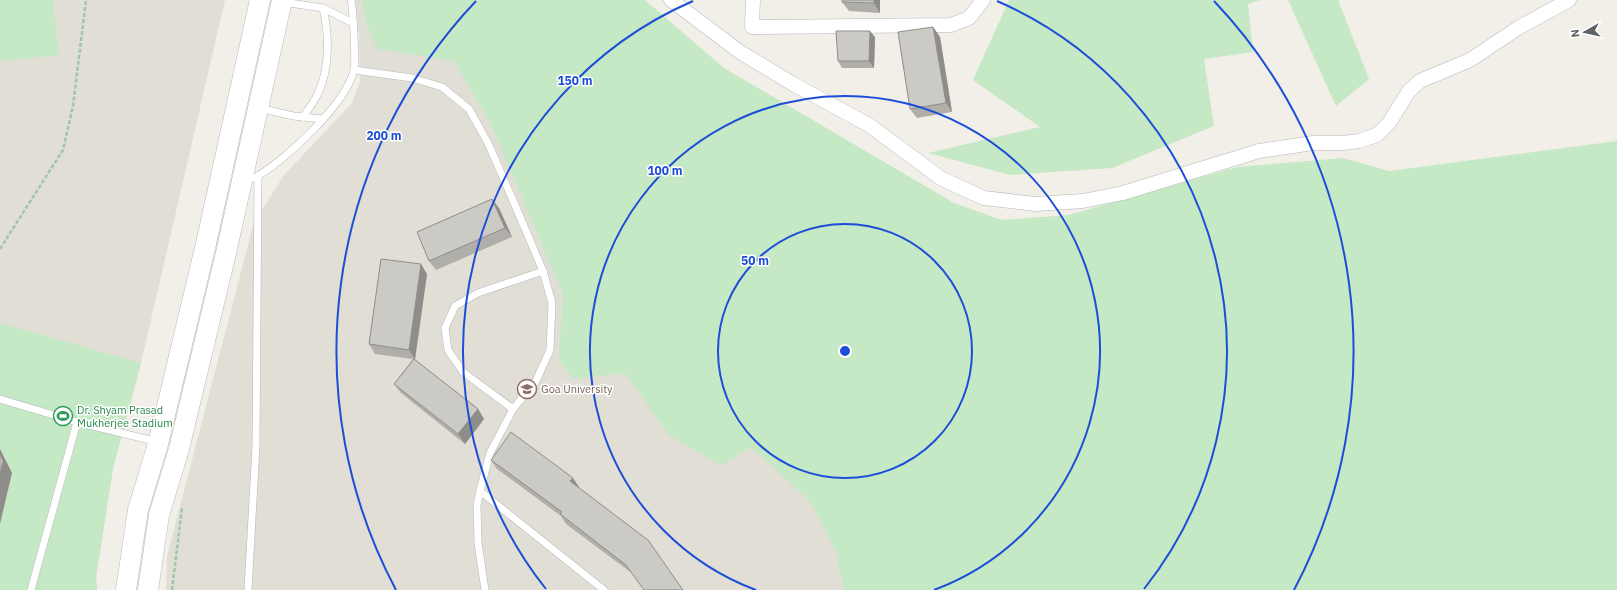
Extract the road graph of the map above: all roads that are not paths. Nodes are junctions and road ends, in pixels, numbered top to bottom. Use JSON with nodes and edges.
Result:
{"nodes":[{"id":1,"x":260,"y":0,"type":"edge"},
{"id":2,"x":351,"y":0,"type":"edge"},
{"id":3,"x":671,"y":0,"type":"edge"},
{"id":4,"x":753,"y":0,"type":"edge"},
{"id":5,"x":983,"y":0,"type":"edge"},
{"id":6,"x":1569,"y":0,"type":"edge"},
{"id":7,"x":279,"y":1,"type":"edge"},
{"id":8,"x":323,"y":8,"type":"junction"},
{"id":9,"x":352,"y":23,"type":"junction"},
{"id":10,"x":354,"y":70,"type":"junction"},
{"id":11,"x":259,"y":108,"type":"junction"},
{"id":12,"x":303,"y":117,"type":"junction"},
{"id":13,"x":323,"y":119,"type":"junction"},
{"id":14,"x":250,"y":181,"type":"junction"},
{"id":15,"x":543,"y":271,"type":"junction"},
{"id":16,"x":0,"y":399,"type":"edge"},
{"id":17,"x":513,"y":409,"type":"junction"},
{"id":18,"x":77,"y":422,"type":"junction"},
{"id":19,"x":163,"y":422,"type":"junction"},
{"id":20,"x":184,"y":428,"type":"junction"},
{"id":21,"x":158,"y":442,"type":"junction"},
{"id":22,"x":480,"y":491,"type":"junction"},
{"id":23,"x":31,"y":590,"type":"edge"},
{"id":24,"x":126,"y":590,"type":"edge"},
{"id":25,"x":148,"y":590,"type":"edge"},
{"id":26,"x":248,"y":590,"type":"edge"},
{"id":27,"x":485,"y":590,"type":"edge"},
{"id":28,"x":604,"y":590,"type":"edge"}],
"edges":[{"from":1,"to":19,"type":"main road"},
{"from":2,"to":9,"type":"lane"},
{"from":3,"to":6,"type":"street"},
{"from":4,"to":5,"type":"street"},
{"from":7,"to":8,"type":"lane"},
{"from":7,"to":11,"type":"main road"},
{"from":8,"to":9,"type":"lane"},
{"from":8,"to":12,"type":"lane"},
{"from":9,"to":10,"type":"lane"},
{"from":10,"to":13,"type":"lane"},
{"from":10,"to":15,"type":"lane"},
{"from":11,"to":12,"type":"lane"},
{"from":11,"to":14,"type":"main road"},
{"from":12,"to":13,"type":"lane"},
{"from":13,"to":14,"type":"lane"},
{"from":14,"to":20,"type":"main road"},
{"from":14,"to":26,"type":"lane"},
{"from":15,"to":17,"type":"lane"},
{"from":15,"to":17,"type":"lane"},
{"from":16,"to":18,"type":"lane"},
{"from":17,"to":22,"type":"lane"},
{"from":18,"to":21,"type":"lane"},
{"from":18,"to":23,"type":"lane"},
{"from":19,"to":20,"type":"main road"},
{"from":19,"to":21,"type":"main road"},
{"from":20,"to":25,"type":"main road"},
{"from":21,"to":24,"type":"main road"},
{"from":22,"to":27,"type":"lane"},
{"from":22,"to":28,"type":"lane"}]}
